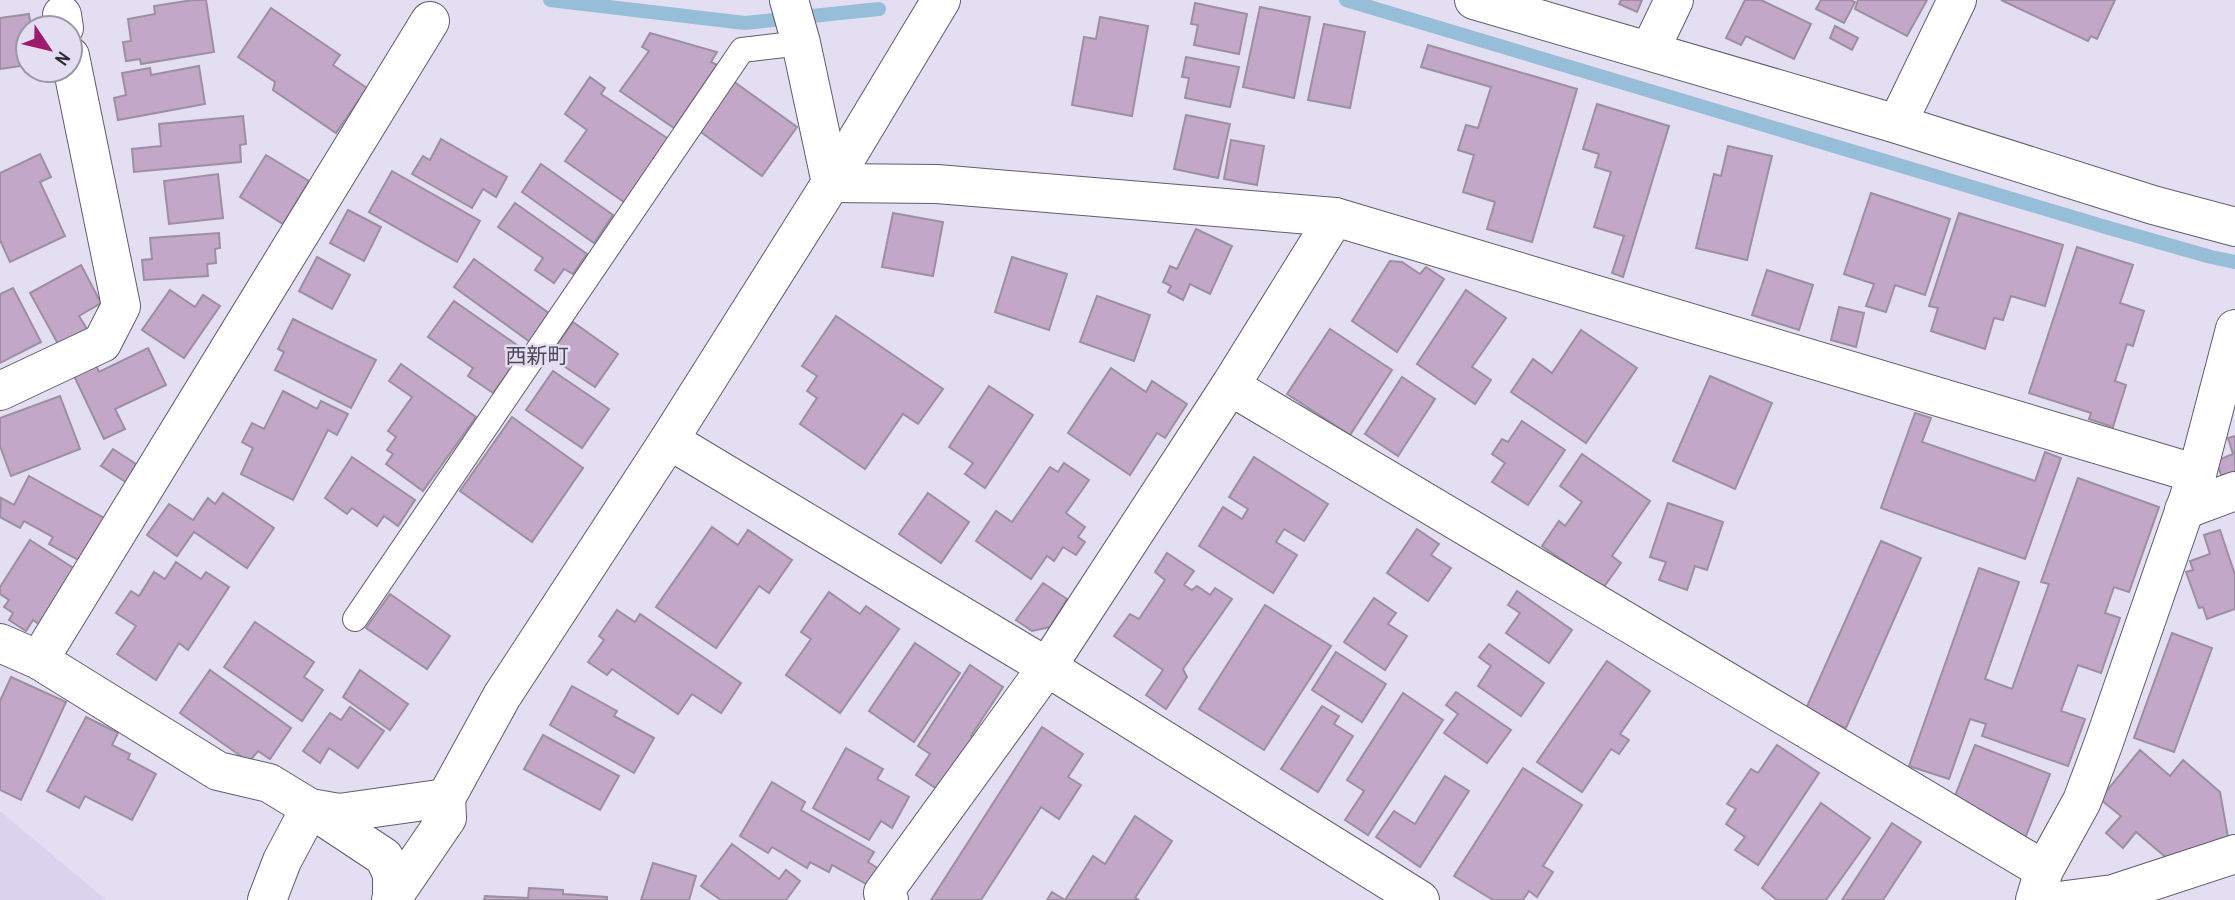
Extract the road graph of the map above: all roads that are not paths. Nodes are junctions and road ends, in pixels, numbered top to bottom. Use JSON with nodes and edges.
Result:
{"nodes":[{"id":1,"x":789,"y":0,"type":"edge"},
{"id":2,"x":941,"y":0,"type":"edge"},
{"id":3,"x":1474,"y":0,"type":"edge"},
{"id":4,"x":1674,"y":0,"type":"edge"},
{"id":5,"x":1957,"y":0,"type":"edge"},
{"id":6,"x":430,"y":21,"type":"dead end"},
{"id":7,"x":800,"y":43,"type":"junction"},
{"id":8,"x":1650,"y":50,"type":"junction"},
{"id":9,"x":76,"y":84,"type":"edge"},
{"id":10,"x":1897,"y":124,"type":"junction"},
{"id":11,"x":831,"y":183,"type":"junction"},
{"id":12,"x":1335,"y":217,"type":"junction"},
{"id":13,"x":2235,"y":227,"type":"edge"},
{"id":14,"x":2235,"y":328,"type":"edge"},
{"id":15,"x":1230,"y":386,"type":"junction"},
{"id":16,"x":0,"y":391,"type":"edge"},
{"id":17,"x":669,"y":440,"type":"junction"},
{"id":18,"x":2197,"y":474,"type":"junction"},
{"id":19,"x":2235,"y":491,"type":"edge"},
{"id":20,"x":2184,"y":510,"type":"junction"},
{"id":21,"x":355,"y":619,"type":"dead end"},
{"id":22,"x":0,"y":643,"type":"edge"},
{"id":23,"x":39,"y":660,"type":"junction"},
{"id":24,"x":1047,"y":667,"type":"junction"},
{"id":25,"x":446,"y":798,"type":"junction"},
{"id":26,"x":310,"y":808,"type":"junction"},
{"id":27,"x":2235,"y":854,"type":"edge"},
{"id":28,"x":2048,"y":890,"type":"edge"},
{"id":29,"x":392,"y":897,"type":"edge"},
{"id":30,"x":882,"y":898,"type":"edge"},
{"id":31,"x":267,"y":900,"type":"edge"},
{"id":32,"x":1420,"y":900,"type":"edge"}],
"edges":[{"from":1,"to":7,"type":"street"},
{"from":2,"to":11,"type":"street"},
{"from":3,"to":8,"type":"street"},
{"from":4,"to":8,"type":"street"},
{"from":5,"to":10,"type":"street"},
{"from":6,"to":23,"type":"street"},
{"from":7,"to":11,"type":"street"},
{"from":7,"to":21,"type":"lane"},
{"from":8,"to":10,"type":"street"},
{"from":9,"to":16,"type":"street"},
{"from":10,"to":13,"type":"street"},
{"from":11,"to":12,"type":"street"},
{"from":11,"to":17,"type":"street"},
{"from":12,"to":15,"type":"street"},
{"from":12,"to":18,"type":"street"},
{"from":14,"to":18,"type":"street"},
{"from":15,"to":24,"type":"street"},
{"from":15,"to":28,"type":"street"},
{"from":17,"to":24,"type":"street"},
{"from":17,"to":25,"type":"street"},
{"from":18,"to":20,"type":"street"},
{"from":19,"to":20,"type":"street"},
{"from":20,"to":28,"type":"street"},
{"from":22,"to":23,"type":"street"},
{"from":23,"to":26,"type":"street"},
{"from":24,"to":30,"type":"street"},
{"from":24,"to":32,"type":"street"},
{"from":25,"to":26,"type":"street"},
{"from":25,"to":29,"type":"street"},
{"from":26,"to":29,"type":"street"},
{"from":26,"to":31,"type":"street"},
{"from":27,"to":28,"type":"street"}]}
